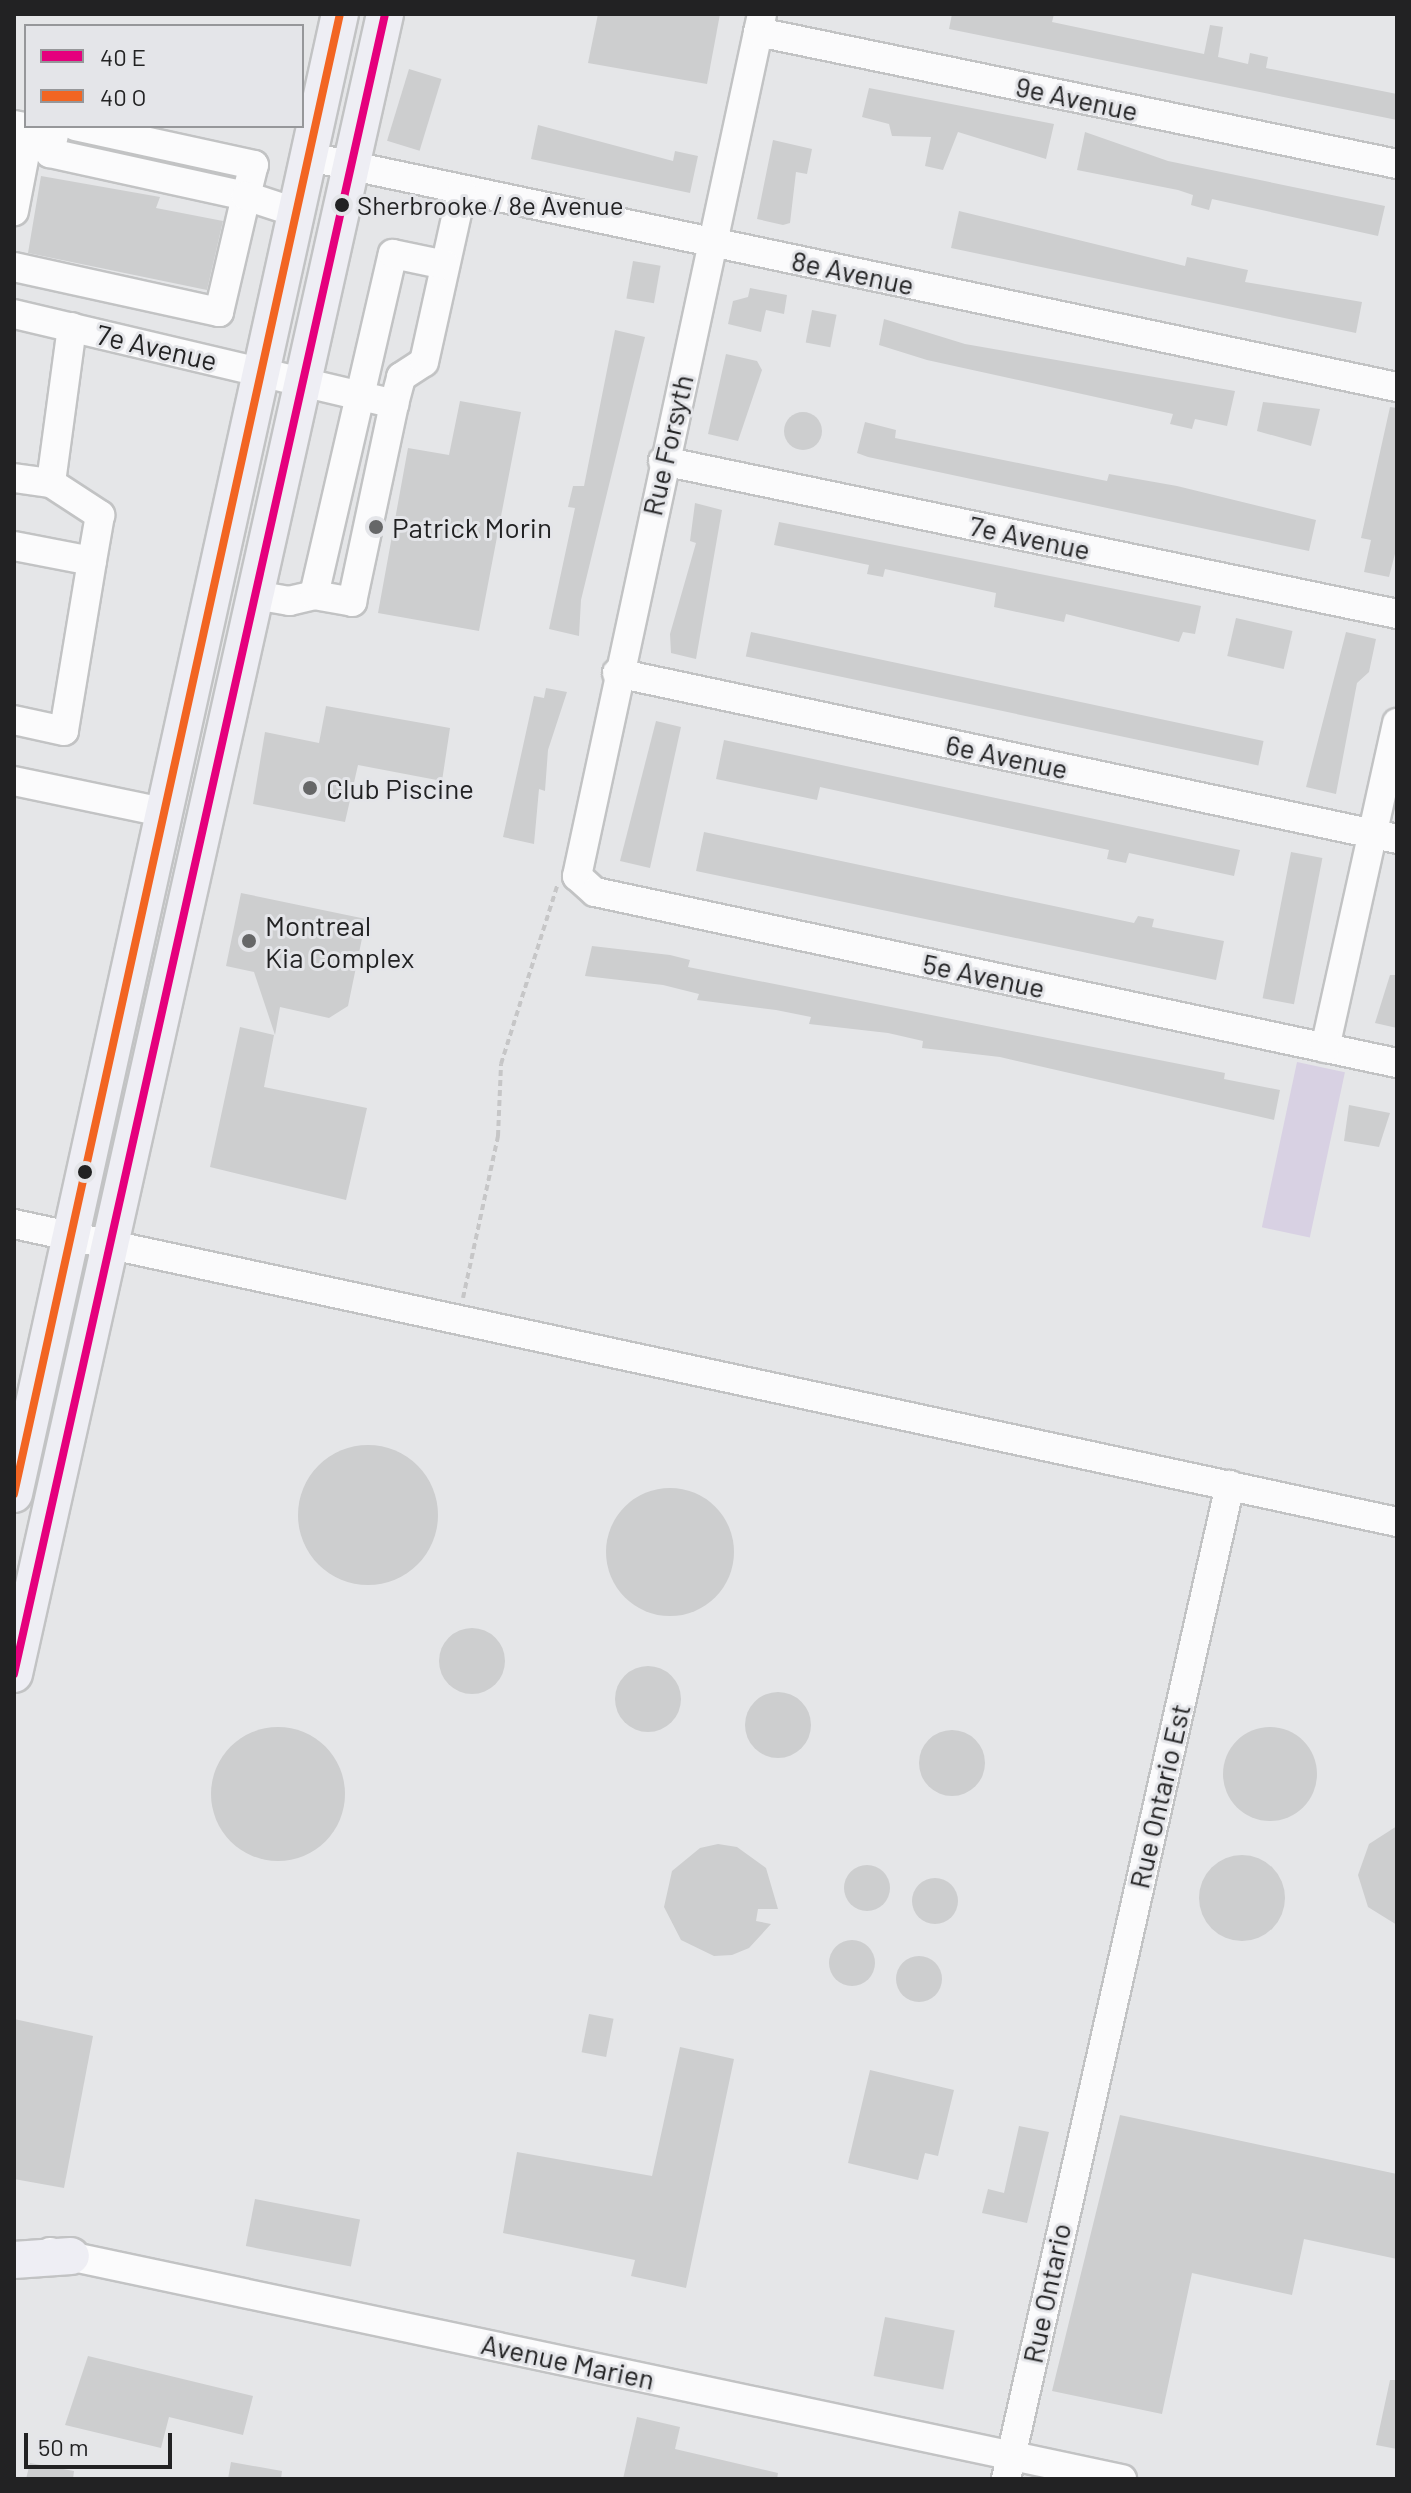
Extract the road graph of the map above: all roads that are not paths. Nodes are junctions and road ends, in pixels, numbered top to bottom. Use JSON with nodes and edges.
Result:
{"nodes":[{"id":1,"x":340,"y":14,"type":"edge"},
{"id":2,"x":385,"y":14,"type":"edge"},
{"id":3,"x":760,"y":23,"type":"edge"},
{"id":4,"x":84,"y":128,"type":"edge"},
{"id":5,"x":37,"y":133,"type":"edge"},
{"id":6,"x":310,"y":157,"type":"junction"},
{"id":7,"x":1397,"y":164,"type":"edge"},
{"id":8,"x":349,"y":167,"type":"junction"},
{"id":9,"x":462,"y":191,"type":"junction"},
{"id":10,"x":246,"y":196,"type":"junction"},
{"id":11,"x":14,"y":211,"type":"edge"},
{"id":12,"x":298,"y":213,"type":"junction"},
{"id":13,"x":712,"y":242,"type":"junction"},
{"id":14,"x":445,"y":265,"type":"junction"},
{"id":15,"x":14,"y":267,"type":"edge"},
{"id":16,"x":154,"y":298,"type":"junction"},
{"id":17,"x":14,"y":314,"type":"edge"},
{"id":18,"x":72,"y":327,"type":"junction"},
{"id":19,"x":144,"y":342,"type":"junction"},
{"id":20,"x":263,"y":374,"type":"junction"},
{"id":21,"x":299,"y":382,"type":"junction"},
{"id":22,"x":1397,"y":387,"type":"edge"},
{"id":23,"x":359,"y":396,"type":"junction"},
{"id":24,"x":394,"y":404,"type":"junction"},
{"id":25,"x":663,"y":461,"type":"junction"},
{"id":26,"x":14,"y":478,"type":"edge"},
{"id":27,"x":51,"y":483,"type":"junction"},
{"id":28,"x":236,"y":498,"type":"junction"},
{"id":29,"x":274,"y":501,"type":"junction"},
{"id":30,"x":14,"y":546,"type":"edge"},
{"id":31,"x":92,"y":561,"type":"junction"},
{"id":32,"x":216,"y":586,"type":"junction"},
{"id":33,"x":255,"y":595,"type":"junction"},
{"id":34,"x":314,"y":595,"type":"junction"},
{"id":35,"x":1397,"y":614,"type":"edge"},
{"id":36,"x":617,"y":673,"type":"junction"},
{"id":37,"x":14,"y":720,"type":"edge"},
{"id":38,"x":1397,"y":723,"type":"edge"},
{"id":39,"x":14,"y":781,"type":"edge"},
{"id":40,"x":167,"y":813,"type":"junction"},
{"id":41,"x":208,"y":820,"type":"junction"},
{"id":42,"x":1385,"y":836,"type":"edge"},
{"id":43,"x":570,"y":878,"type":"joint"},
{"id":44,"x":1325,"y":1048,"type":"junction"},
{"id":45,"x":1397,"y":1063,"type":"edge"},
{"id":46,"x":14,"y":1224,"type":"edge"},
{"id":47,"x":74,"y":1235,"type":"junction"},
{"id":48,"x":109,"y":1244,"type":"junction"},
{"id":49,"x":1230,"y":1485,"type":"junction"},
{"id":50,"x":14,"y":1494,"type":"edge"},
{"id":51,"x":1397,"y":1522,"type":"edge"},
{"id":52,"x":14,"y":1674,"type":"edge"},
{"id":53,"x":1087,"y":2107,"type":"joint"},
{"id":54,"x":14,"y":2245,"type":"edge"},
{"id":55,"x":71,"y":2256,"type":"junction"},
{"id":56,"x":14,"y":2260,"type":"edge"},
{"id":57,"x":1008,"y":2467,"type":"edge"},
{"id":58,"x":1122,"y":2479,"type":"edge"}],
"edges":[{"from":1,"to":6,"type":"main road"},
{"from":2,"to":8,"type":"main road"},
{"from":3,"to":7,"type":"street","name":"9e Avenue"},
{"from":3,"to":13,"type":"street","name":"Rue Forsyth"},
{"from":4,"to":10,"type":"street"},
{"from":5,"to":10,"type":"street"},
{"from":5,"to":11,"type":"street"},
{"from":6,"to":8,"type":"street","name":"8e Avenue"},
{"from":6,"to":12,"type":"main road"},
{"from":8,"to":9,"type":"street","name":"8e Avenue"},
{"from":8,"to":21,"type":"main road"},
{"from":9,"to":13,"type":"street","name":"8e Avenue"},
{"from":9,"to":14,"type":"street"},
{"from":10,"to":12,"type":"street"},
{"from":10,"to":16,"type":"street"},
{"from":12,"to":20,"type":"main road"},
{"from":13,"to":22,"type":"street","name":"8e Avenue"},
{"from":13,"to":25,"type":"street","name":"Rue Forsyth"},
{"from":14,"to":23,"type":"street"},
{"from":14,"to":24,"type":"street"},
{"from":15,"to":16,"type":"street"},
{"from":16,"to":19,"type":"street"},
{"from":17,"to":18,"type":"street","name":"7e Avenue"},
{"from":18,"to":19,"type":"street","name":"7e Avenue"},
{"from":18,"to":27,"type":"street"},
{"from":19,"to":20,"type":"street","name":"7e Avenue"},
{"from":20,"to":21,"type":"street","name":"7e Avenue"},
{"from":20,"to":28,"type":"main road"},
{"from":21,"to":23,"type":"street","name":"7e Avenue"},
{"from":21,"to":29,"type":"main road"},
{"from":23,"to":24,"type":"street","name":"7e Avenue"},
{"from":23,"to":34,"type":"street"},
{"from":24,"to":34,"type":"street"},
{"from":25,"to":35,"type":"street","name":"7e Avenue"},
{"from":25,"to":36,"type":"street","name":"Rue Forsyth"},
{"from":26,"to":27,"type":"street"},
{"from":27,"to":31,"type":"street"},
{"from":28,"to":29,"type":"main road"},
{"from":28,"to":32,"type":"main road"},
{"from":29,"to":33,"type":"main road"},
{"from":30,"to":31,"type":"street"},
{"from":31,"to":37,"type":"street"},
{"from":32,"to":33,"type":"main road"},
{"from":32,"to":40,"type":"main road"},
{"from":33,"to":34,"type":"street"},
{"from":33,"to":41,"type":"main road"},
{"from":36,"to":42,"type":"street","name":"6e Avenue"},
{"from":36,"to":43,"type":"street","name":"Rue Forsyth"},
{"from":38,"to":42,"type":"street"},
{"from":39,"to":40,"type":"street"},
{"from":40,"to":41,"type":"main road"},
{"from":40,"to":47,"type":"main road"},
{"from":41,"to":48,"type":"main road"},
{"from":42,"to":44,"type":"street"},
{"from":43,"to":44,"type":"street","name":"5e Avenue"},
{"from":44,"to":45,"type":"street","name":"5e Avenue"},
{"from":46,"to":47,"type":"street"},
{"from":47,"to":48,"type":"street"},
{"from":47,"to":50,"type":"main road"},
{"from":48,"to":49,"type":"street"},
{"from":48,"to":52,"type":"main road"},
{"from":49,"to":51,"type":"street"},
{"from":49,"to":53,"type":"street","name":"Rue Ontario Est"},
{"from":53,"to":57,"type":"street","name":"Rue Ontario"},
{"from":54,"to":55,"type":"street","name":"Avenue Marien"},
{"from":55,"to":56,"type":"main road"},
{"from":55,"to":57,"type":"street","name":"Avenue Marien"},
{"from":57,"to":58,"type":"street","name":"Avenue Marien"}]}
